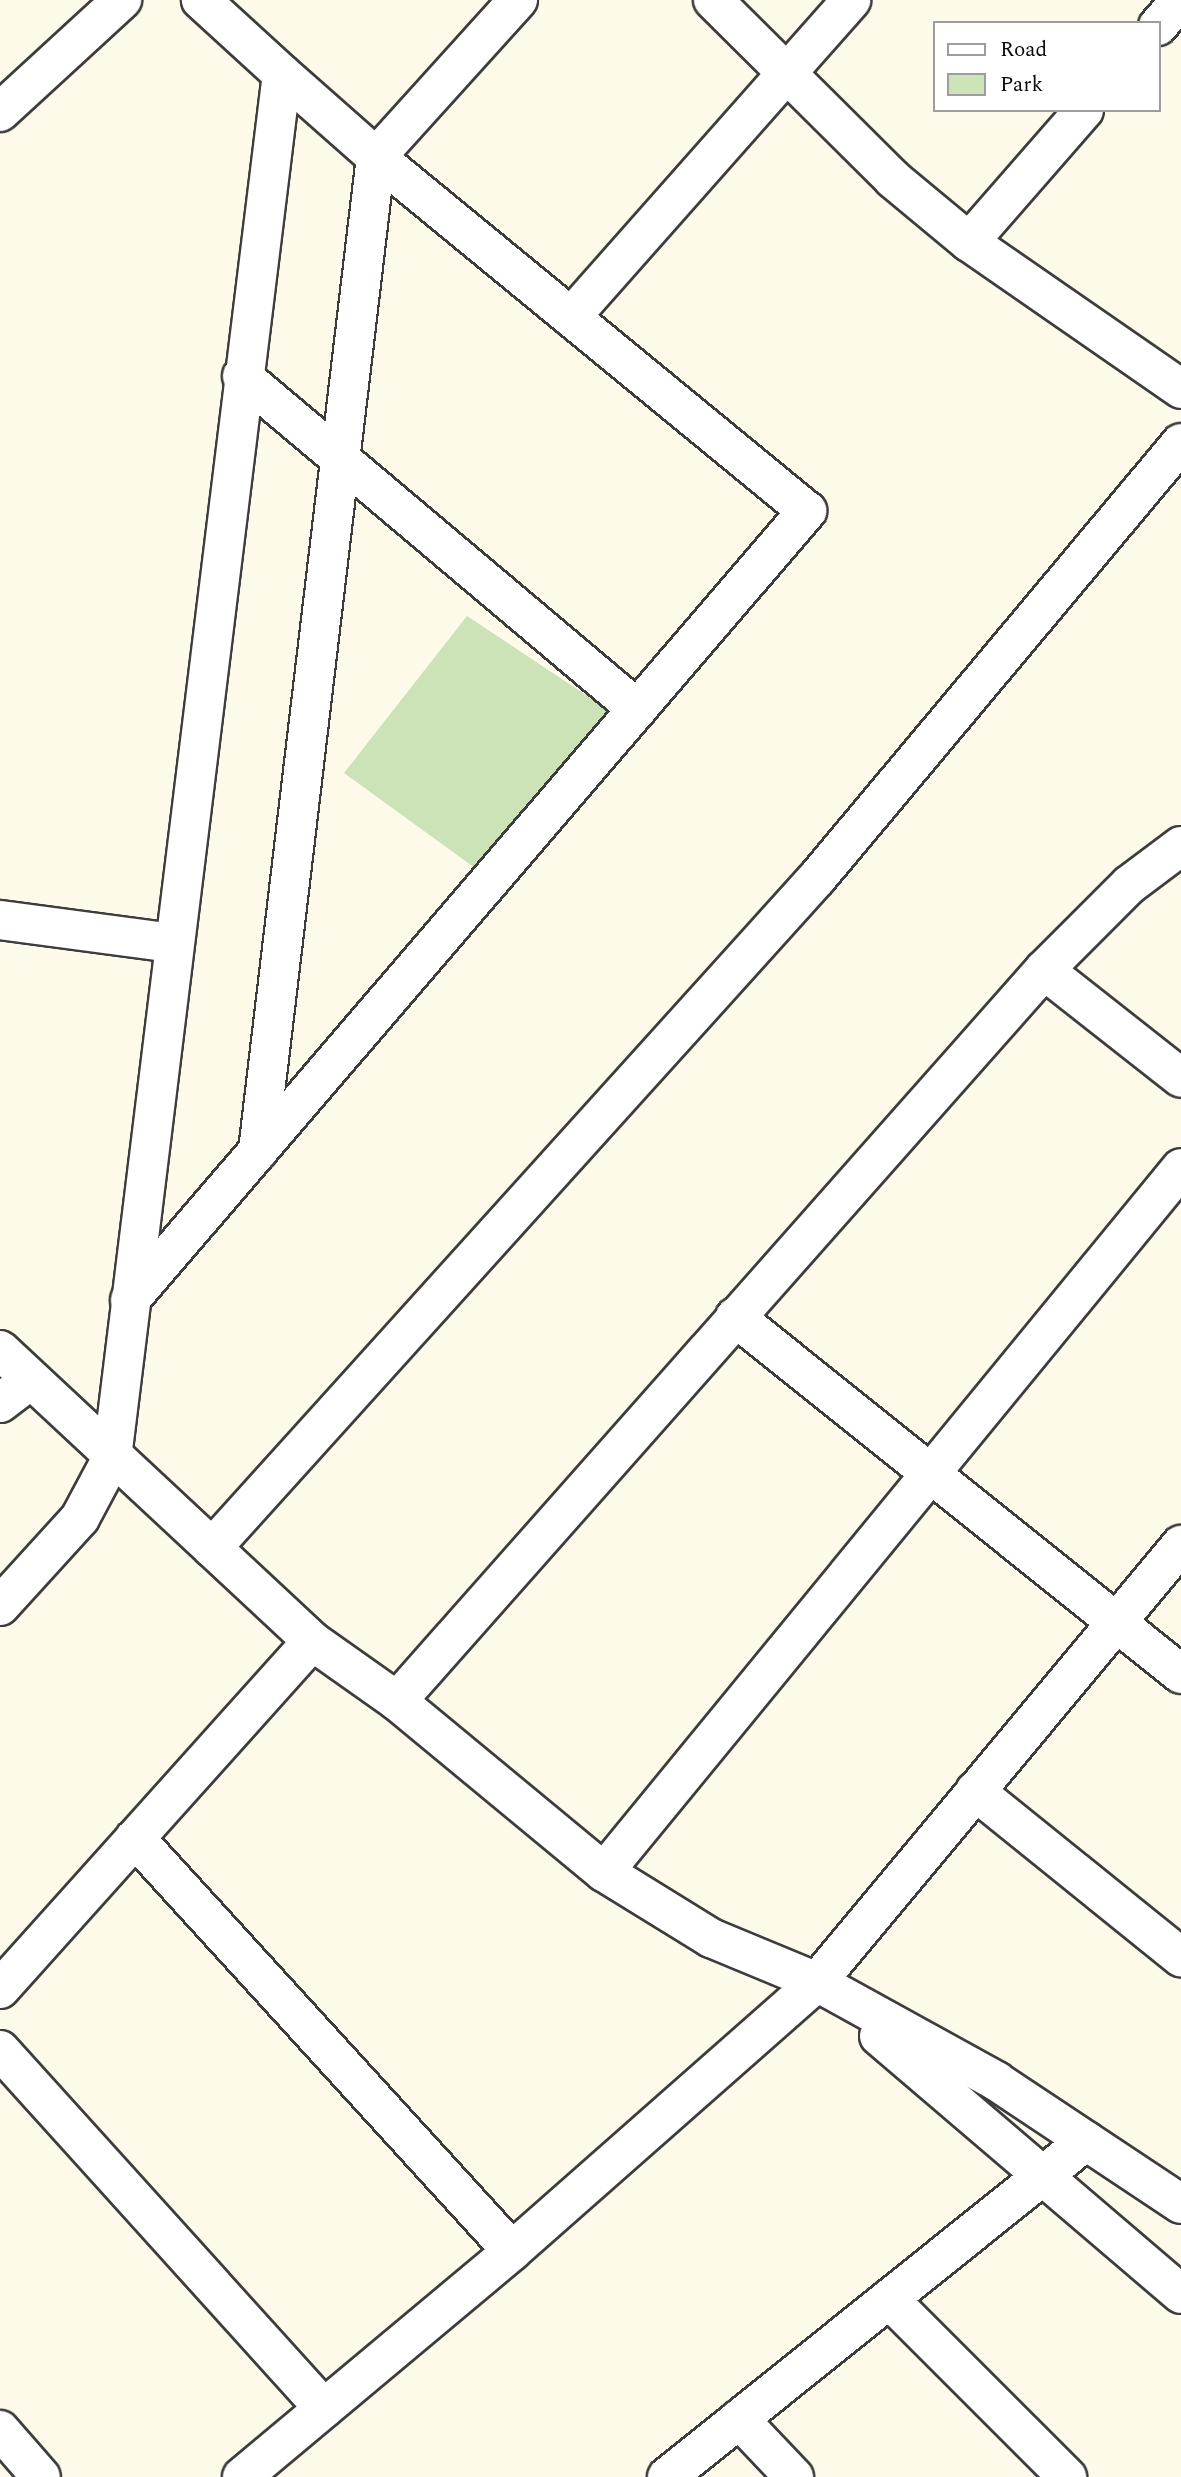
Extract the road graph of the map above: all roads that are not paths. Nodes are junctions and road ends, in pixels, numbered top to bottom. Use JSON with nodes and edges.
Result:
{"nodes":[{"id":1,"x":122,"y":0,"type":"edge"},
{"id":2,"x":201,"y":0,"type":"edge"},
{"id":3,"x":518,"y":0,"type":"edge"},
{"id":4,"x":713,"y":0,"type":"edge"},
{"id":5,"x":851,"y":0,"type":"edge"},
{"id":6,"x":1181,"y":0,"type":"edge"},
{"id":7,"x":1160,"y":24,"type":"edge"},
{"id":8,"x":785,"y":73,"type":"junction"},
{"id":9,"x":282,"y":74,"type":"junction"},
{"id":10,"x":1082,"y":112,"type":"edge"},
{"id":11,"x":1,"y":119,"type":"edge"},
{"id":12,"x":376,"y":157,"type":"junction"},
{"id":13,"x":969,"y":242,"type":"junction"},
{"id":14,"x":571,"y":317,"type":"junction"},
{"id":15,"x":242,"y":376,"type":"junction"},
{"id":16,"x":1181,"y":390,"type":"edge"},
{"id":17,"x":1181,"y":443,"type":"edge"},
{"id":18,"x":341,"y":460,"type":"junction"},
{"id":19,"x":637,"y":709,"type":"junction"},
{"id":20,"x":1181,"y":846,"type":"edge"},
{"id":21,"x":0,"y":920,"type":"edge"},
{"id":22,"x":173,"y":943,"type":"junction"},
{"id":23,"x":1044,"y":970,"type":"junction"},
{"id":24,"x":1181,"y":1078,"type":"edge"},
{"id":25,"x":258,"y":1151,"type":"junction"},
{"id":26,"x":1181,"y":1168,"type":"edge"},
{"id":27,"x":130,"y":1300,"type":"junction"},
{"id":28,"x":735,"y":1317,"type":"junction"},
{"id":29,"x":0,"y":1350,"type":"edge"},
{"id":30,"x":14,"y":1392,"type":"edge"},
{"id":31,"x":112,"y":1458,"type":"junction"},
{"id":32,"x":931,"y":1474,"type":"junction"},
{"id":33,"x":1181,"y":1545,"type":"edge"},
{"id":34,"x":212,"y":1548,"type":"junction"},
{"id":35,"x":0,"y":1605,"type":"edge"},
{"id":36,"x":1116,"y":1622,"type":"junction"},
{"id":37,"x":312,"y":1641,"type":"junction"},
{"id":38,"x":1181,"y":1674,"type":"edge"},
{"id":39,"x":397,"y":1701,"type":"junction"},
{"id":40,"x":975,"y":1791,"type":"junction"},
{"id":41,"x":135,"y":1838,"type":"junction"},
{"id":42,"x":604,"y":1872,"type":"junction"},
{"id":43,"x":1181,"y":1957,"type":"edge"},
{"id":44,"x":817,"y":1982,"type":"junction"},
{"id":45,"x":0,"y":1989,"type":"edge"},
{"id":46,"x":0,"y":2050,"type":"edge"},
{"id":47,"x":1086,"y":2141,"type":"junction"},
{"id":48,"x":1043,"y":2175,"type":"junction"},
{"id":49,"x":1179,"y":2198,"type":"edge"},
{"id":50,"x":512,"y":2251,"type":"junction"},
{"id":51,"x":1181,"y":2294,"type":"edge"},
{"id":52,"x":889,"y":2299,"type":"junction"},
{"id":53,"x":324,"y":2408,"type":"junction"},
{"id":54,"x":739,"y":2419,"type":"junction"},
{"id":55,"x":0,"y":2431,"type":"edge"},
{"id":56,"x":41,"y":2477,"type":"edge"},
{"id":57,"x":242,"y":2477,"type":"edge"},
{"id":58,"x":667,"y":2477,"type":"edge"},
{"id":59,"x":794,"y":2477,"type":"edge"},
{"id":60,"x":1067,"y":2477,"type":"edge"}],
"edges":[{"from":1,"to":11,"type":"street"},
{"from":2,"to":9,"type":"street"},
{"from":3,"to":12,"type":"street"},
{"from":4,"to":8,"type":"street"},
{"from":5,"to":8,"type":"street"},
{"from":6,"to":7,"type":"street"},
{"from":8,"to":13,"type":"street"},
{"from":8,"to":14,"type":"street"},
{"from":9,"to":12,"type":"street"},
{"from":9,"to":15,"type":"street"},
{"from":10,"to":13,"type":"street"},
{"from":12,"to":14,"type":"street"},
{"from":12,"to":18,"type":"street"},
{"from":13,"to":16,"type":"street"},
{"from":14,"to":19,"type":"street"},
{"from":15,"to":18,"type":"street"},
{"from":15,"to":22,"type":"street"},
{"from":17,"to":34,"type":"street"},
{"from":18,"to":19,"type":"street"},
{"from":18,"to":25,"type":"street"},
{"from":19,"to":25,"type":"street"},
{"from":20,"to":23,"type":"street"},
{"from":21,"to":22,"type":"street"},
{"from":22,"to":27,"type":"street"},
{"from":23,"to":24,"type":"street"},
{"from":23,"to":28,"type":"street"},
{"from":25,"to":27,"type":"street"},
{"from":26,"to":32,"type":"street"},
{"from":27,"to":31,"type":"street"},
{"from":28,"to":32,"type":"street"},
{"from":28,"to":39,"type":"street"},
{"from":29,"to":30,"type":"street"},
{"from":30,"to":31,"type":"street"},
{"from":31,"to":34,"type":"street"},
{"from":31,"to":35,"type":"street"},
{"from":32,"to":36,"type":"street"},
{"from":32,"to":42,"type":"street"},
{"from":33,"to":36,"type":"street"},
{"from":34,"to":37,"type":"street"},
{"from":36,"to":38,"type":"street"},
{"from":36,"to":40,"type":"street"},
{"from":37,"to":39,"type":"street"},
{"from":37,"to":41,"type":"street"},
{"from":39,"to":42,"type":"street"},
{"from":40,"to":43,"type":"street"},
{"from":40,"to":44,"type":"street"},
{"from":41,"to":45,"type":"street"},
{"from":41,"to":50,"type":"street"},
{"from":42,"to":44,"type":"street"},
{"from":44,"to":47,"type":"street"},
{"from":44,"to":48,"type":"street"},
{"from":44,"to":50,"type":"street"},
{"from":46,"to":53,"type":"street"},
{"from":47,"to":48,"type":"street"},
{"from":47,"to":49,"type":"street"},
{"from":48,"to":51,"type":"street"},
{"from":48,"to":52,"type":"street"},
{"from":50,"to":53,"type":"street"},
{"from":52,"to":54,"type":"street"},
{"from":52,"to":60,"type":"street"},
{"from":53,"to":57,"type":"street"},
{"from":54,"to":58,"type":"street"},
{"from":54,"to":59,"type":"street"},
{"from":55,"to":56,"type":"street"}]}
